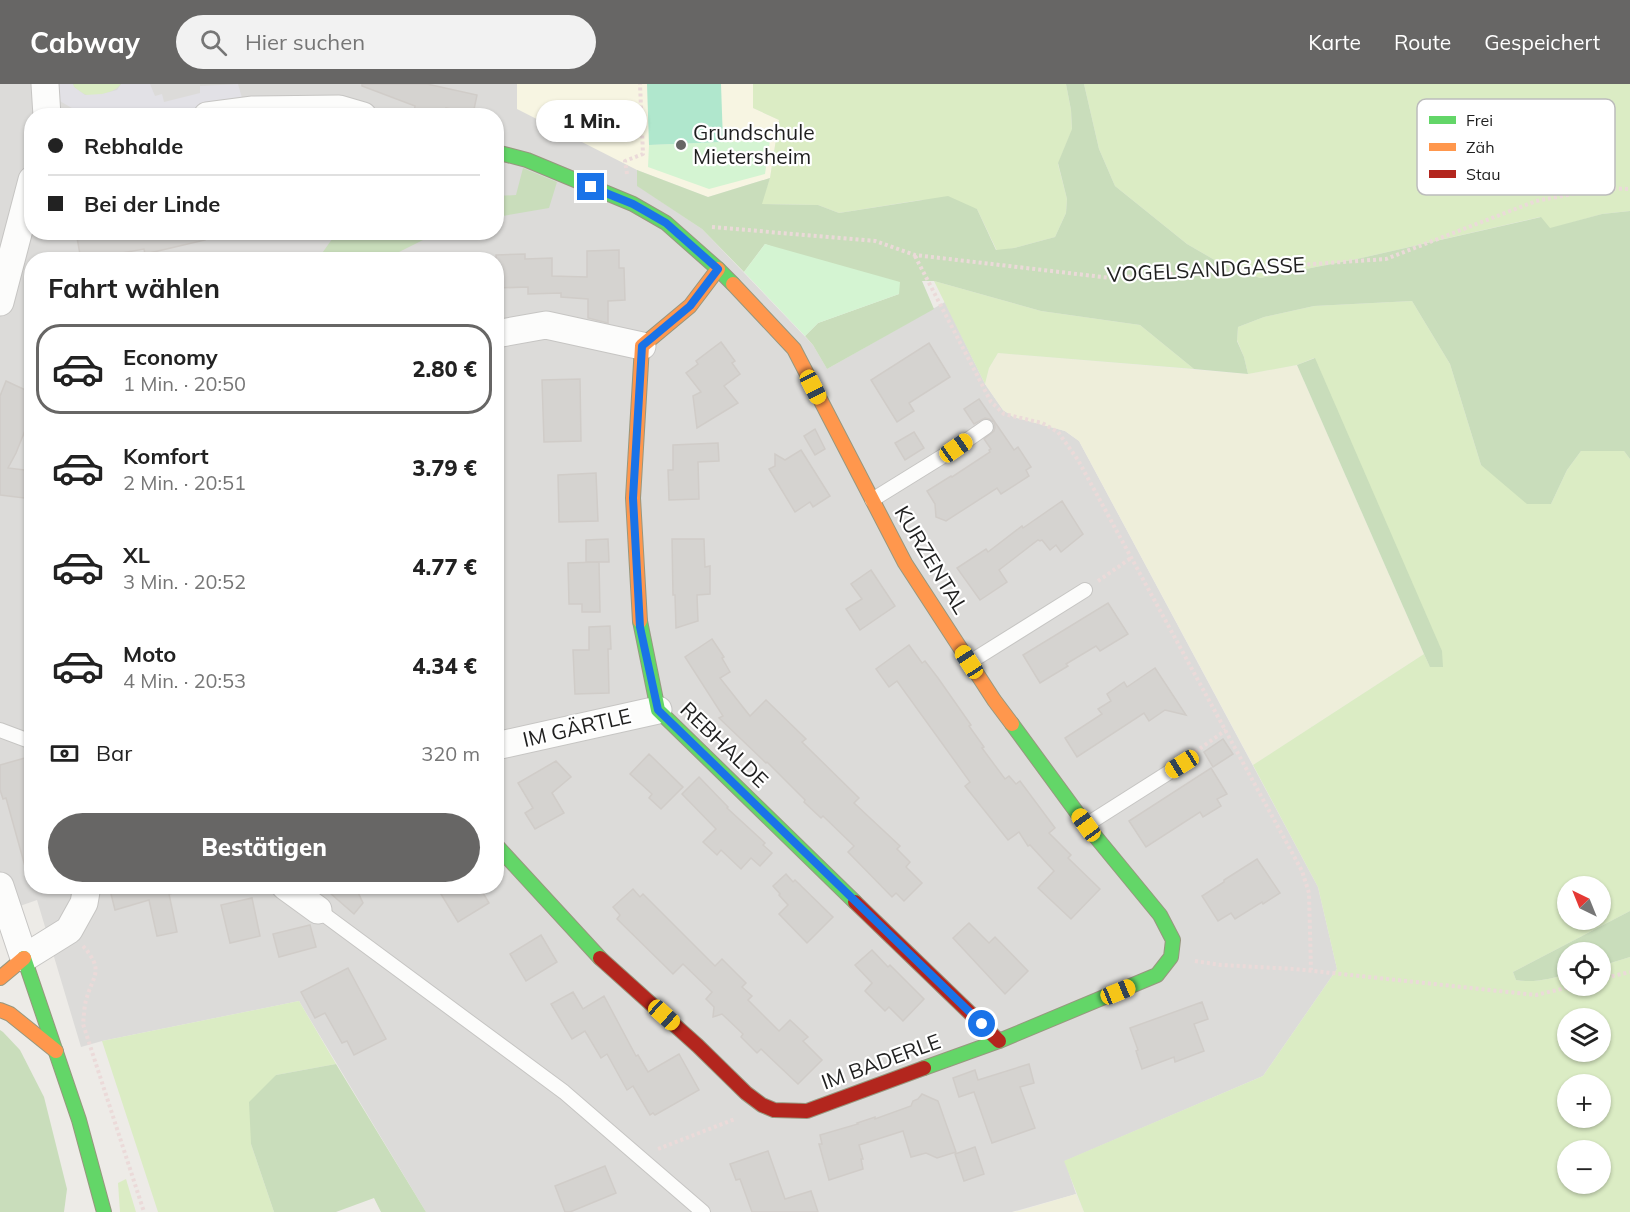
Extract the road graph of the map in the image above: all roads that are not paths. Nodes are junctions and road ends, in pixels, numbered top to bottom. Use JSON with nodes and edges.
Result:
{"nodes":[{"id":1,"x":45,"y":84,"type":"edge"},
{"id":2,"x":348,"y":103,"type":"edge"},
{"id":3,"x":46,"y":108,"type":"edge"},
{"id":4,"x":280,"y":108,"type":"edge"},
{"id":5,"x":504,"y":154,"type":"edge"},
{"id":6,"x":24,"y":201,"type":"edge"},
{"id":7,"x":7,"y":245,"type":"edge"},
{"id":8,"x":718,"y":269,"type":"junction"},
{"id":9,"x":0,"y":302,"type":"edge"},
{"id":10,"x":504,"y":333,"type":"edge"},
{"id":11,"x":642,"y":346,"type":"junction"},
{"id":12,"x":986,"y":428,"type":"dead end"},
{"id":13,"x":872,"y":500,"type":"junction"},
{"id":14,"x":1085,"y":590,"type":"road end"},
{"id":15,"x":969,"y":662,"type":"junction"},
{"id":16,"x":658,"y":710,"type":"junction"},
{"id":17,"x":0,"y":730,"type":"edge"},
{"id":18,"x":24,"y":739,"type":"edge"},
{"id":19,"x":504,"y":744,"type":"edge"},
{"id":20,"x":1182,"y":764,"type":"road end"},
{"id":21,"x":1086,"y":825,"type":"junction"},
{"id":22,"x":504,"y":854,"type":"edge"},
{"id":23,"x":0,"y":886,"type":"edge"},
{"id":24,"x":86,"y":894,"type":"edge"},
{"id":25,"x":296,"y":894,"type":"edge"},
{"id":26,"x":318,"y":910,"type":"joint"},
{"id":27,"x":16,"y":956,"type":"junction"},
{"id":28,"x":1171,"y":957,"type":"joint"},
{"id":29,"x":0,"y":978,"type":"edge"},
{"id":30,"x":0,"y":1010,"type":"edge"},
{"id":31,"x":999,"y":1041,"type":"junction"},
{"id":32,"x":56,"y":1052,"type":"junction"},
{"id":33,"x":90,"y":1162,"type":"junction"},
{"id":34,"x":83,"y":1192,"type":"dead end"},
{"id":35,"x":104,"y":1212,"type":"edge"},
{"id":36,"x":703,"y":1212,"type":"edge"}],
"edges":[{"from":1,"to":3,"type":"street"},
{"from":2,"to":4,"type":"street"},
{"from":5,"to":8,"type":"street","name":"KURZENTAL"},
{"from":6,"to":7,"type":"street"},
{"from":7,"to":9,"type":"street"},
{"from":8,"to":11,"type":"street"},
{"from":8,"to":13,"type":"street","name":"KURZENTAL"},
{"from":10,"to":11,"type":"street"},
{"from":11,"to":16,"type":"street","name":"REBHALDE"},
{"from":12,"to":13,"type":"lane"},
{"from":13,"to":15,"type":"street","name":"KURZENTAL"},
{"from":14,"to":15,"type":"lane"},
{"from":15,"to":21,"type":"street","name":"KURZENTAL"},
{"from":16,"to":19,"type":"street","name":"IM GÄRTLE"},
{"from":16,"to":31,"type":"street","name":"REBHALDE"},
{"from":17,"to":18,"type":"lane"},
{"from":20,"to":21,"type":"lane"},
{"from":21,"to":28,"type":"street","name":"KURZENTAL"},
{"from":22,"to":31,"type":"street","name":"IM BADERLE"},
{"from":23,"to":27,"type":"street"},
{"from":24,"to":27,"type":"street"},
{"from":25,"to":26,"type":"street"},
{"from":26,"to":36,"type":"lane"},
{"from":27,"to":29,"type":"street"},
{"from":27,"to":32,"type":"street"},
{"from":28,"to":31,"type":"street","name":"IM BADERLE"},
{"from":30,"to":32,"type":"street"},
{"from":32,"to":33,"type":"street"},
{"from":33,"to":34,"type":"street"},
{"from":33,"to":35,"type":"street"}]}
